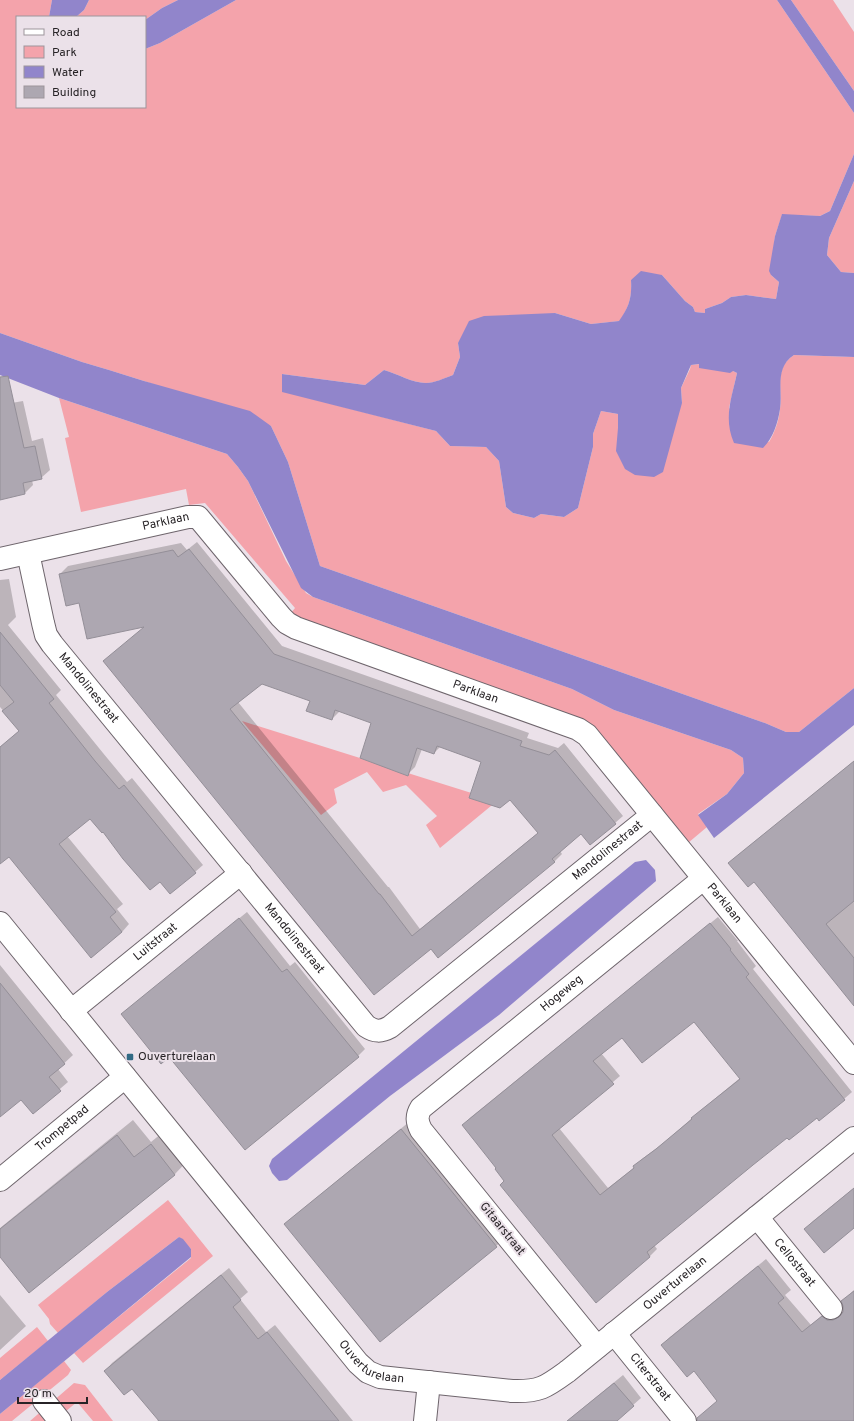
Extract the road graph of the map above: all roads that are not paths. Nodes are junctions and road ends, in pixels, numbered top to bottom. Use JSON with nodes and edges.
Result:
{"nodes":[{"id":1,"x":28,"y":552,"type":"junction"},
{"id":2,"x":0,"y":559,"type":"edge"},
{"id":3,"x":652,"y":815,"type":"junction"},
{"id":4,"x":241,"y":874,"type":"junction"},
{"id":5,"x":703,"y":879,"type":"junction"},
{"id":6,"x":0,"y":923,"type":"edge"},
{"id":7,"x":71,"y":1011,"type":"junction"},
{"id":8,"x":854,"y":1063,"type":"edge"},
{"id":9,"x":124,"y":1077,"type":"junction"},
{"id":10,"x":421,"y":1108,"type":"joint"},
{"id":11,"x":854,"y":1138,"type":"edge"},
{"id":12,"x":0,"y":1180,"type":"edge"},
{"id":13,"x":757,"y":1217,"type":"junction"},
{"id":14,"x":831,"y":1308,"type":"dead end"},
{"id":15,"x":614,"y":1333,"type":"junction"},
{"id":16,"x":597,"y":1347,"type":"junction"},
{"id":17,"x":429,"y":1382,"type":"junction"},
{"id":18,"x":44,"y":1401,"type":"dead end"},
{"id":19,"x":60,"y":1421,"type":"edge"},
{"id":20,"x":425,"y":1421,"type":"edge"},
{"id":21,"x":685,"y":1421,"type":"edge"}],
"edges":[{"from":1,"to":2,"type":"street","name":"Parklaan"},
{"from":1,"to":3,"type":"street","name":"Parklaan"},
{"from":1,"to":4,"type":"street","name":"Mandolinestraat"},
{"from":3,"to":4,"type":"street","name":"Mandolinestraat"},
{"from":3,"to":5,"type":"street","name":"Parklaan"},
{"from":4,"to":7,"type":"street","name":"Luitstraat"},
{"from":5,"to":8,"type":"street","name":"Parklaan"},
{"from":5,"to":10,"type":"street","name":"Hogeweg"},
{"from":6,"to":7,"type":"street","name":"Ouverturelaan"},
{"from":7,"to":9,"type":"street","name":"Ouverturelaan"},
{"from":9,"to":12,"type":"street","name":"Trompetpad"},
{"from":9,"to":17,"type":"street","name":"Ouverturelaan"},
{"from":10,"to":16,"type":"street","name":"Gitaarstraat"},
{"from":11,"to":13,"type":"street","name":"Ouverturelaan"},
{"from":13,"to":14,"type":"street","name":"Cellostraat"},
{"from":13,"to":15,"type":"street","name":"Ouverturelaan"},
{"from":15,"to":16,"type":"street","name":"Ouverturelaan"},
{"from":15,"to":21,"type":"street","name":"Citerstraat"},
{"from":16,"to":17,"type":"street","name":"Ouverturelaan"},
{"from":17,"to":20,"type":"street"},
{"from":18,"to":19,"type":"street"}]}
